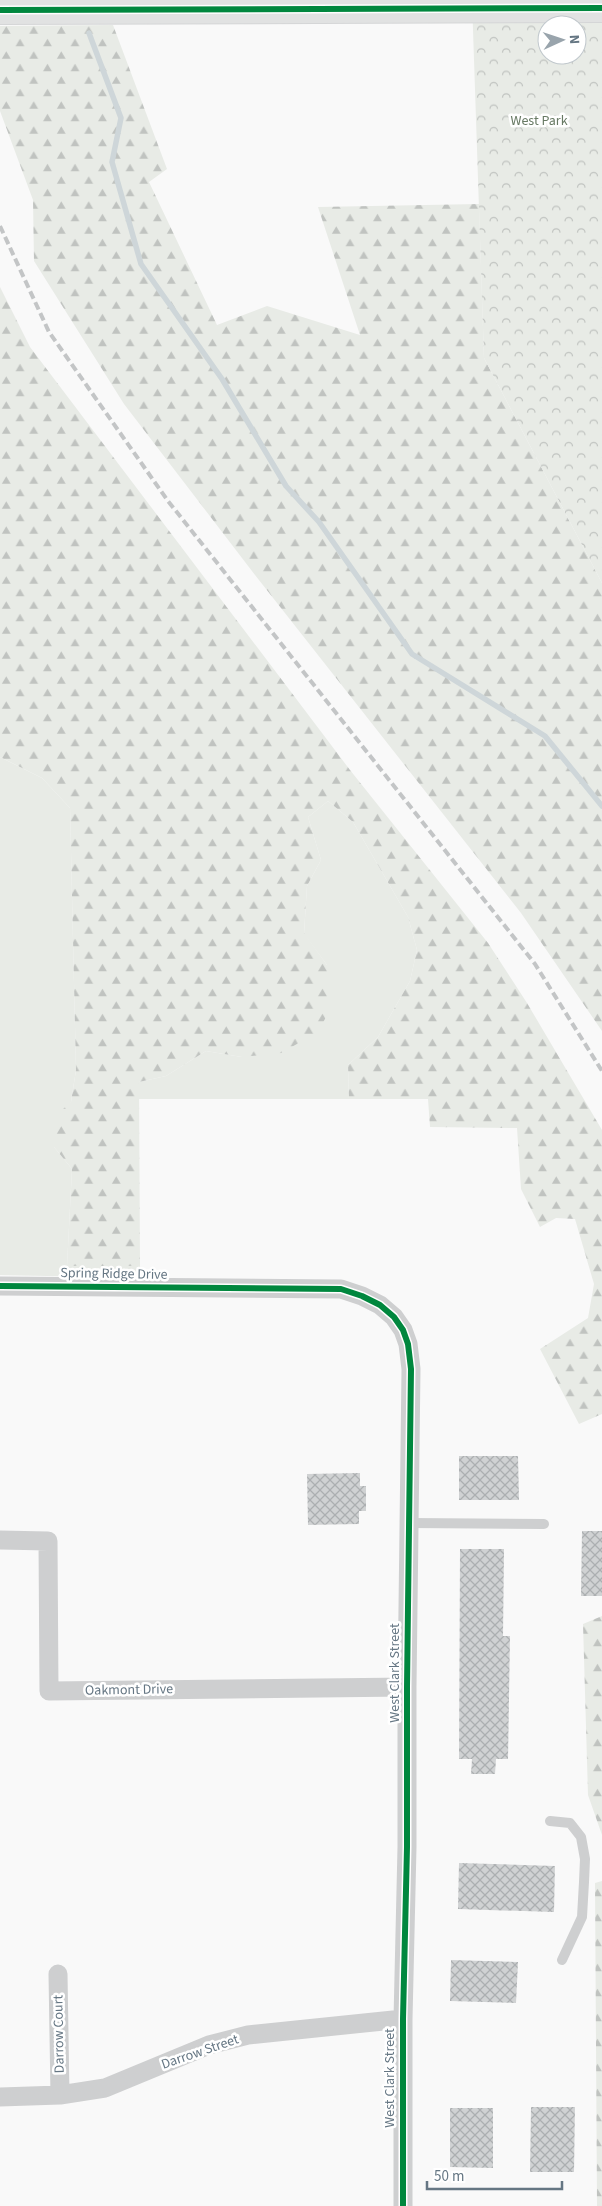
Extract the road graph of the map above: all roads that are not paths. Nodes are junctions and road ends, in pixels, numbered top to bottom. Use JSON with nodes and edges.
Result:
{"nodes":[{"id":1,"x":602,"y":8,"type":"edge"},
{"id":2,"x":0,"y":10,"type":"edge"},
{"id":3,"x":0,"y":1286,"type":"edge"},
{"id":4,"x":228,"y":1288,"type":"joint"},
{"id":5,"x":410,"y":1524,"type":"junction"},
{"id":6,"x":544,"y":1524,"type":"dead end"},
{"id":7,"x":0,"y":1540,"type":"edge"},
{"id":8,"x":407,"y":1687,"type":"junction"},
{"id":9,"x":550,"y":1821,"type":"dead end"},
{"id":10,"x":562,"y":1960,"type":"dead end"},
{"id":11,"x":58,"y":1974,"type":"dead end"},
{"id":12,"x":403,"y":2019,"type":"junction"},
{"id":13,"x":60,"y":2095,"type":"junction"},
{"id":14,"x":0,"y":2097,"type":"edge"},
{"id":15,"x":403,"y":2206,"type":"edge"}],
"edges":[{"from":1,"to":2,"type":"street"},
{"from":3,"to":4,"type":"street","name":"Spring Ridge Drive"},
{"from":4,"to":5,"type":"street","name":"West Clark Street"},
{"from":5,"to":6,"type":"lane"},
{"from":5,"to":8,"type":"street","name":"West Clark Street"},
{"from":7,"to":8,"type":"street","name":"Oakmont Drive"},
{"from":8,"to":12,"type":"street","name":"West Clark Street"},
{"from":9,"to":10,"type":"lane"},
{"from":11,"to":13,"type":"street","name":"Darrow Court"},
{"from":12,"to":13,"type":"street","name":"Darrow Street"},
{"from":12,"to":15,"type":"street","name":"West Clark Street"},
{"from":13,"to":14,"type":"street","name":"Darrow Street"}]}
